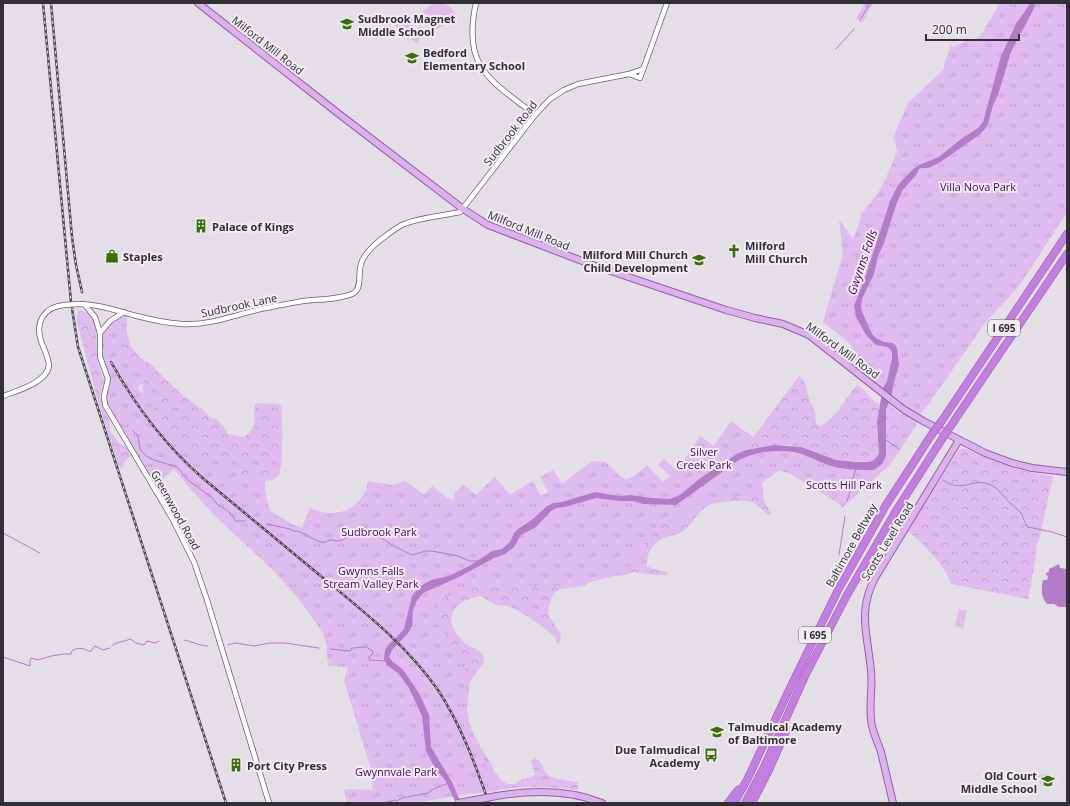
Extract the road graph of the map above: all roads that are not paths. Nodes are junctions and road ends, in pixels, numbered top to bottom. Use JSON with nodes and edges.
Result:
{"nodes":[{"id":1,"x":198,"y":3,"type":"edge"},
{"id":2,"x":476,"y":3,"type":"edge"},
{"id":3,"x":667,"y":3,"type":"edge"},
{"id":4,"x":643,"y":69,"type":"junction"},
{"id":5,"x":629,"y":74,"type":"junction"},
{"id":6,"x":534,"y":115,"type":"junction"},
{"id":7,"x":463,"y":209,"type":"junction"},
{"id":8,"x":1067,"y":233,"type":"edge"},
{"id":9,"x":1067,"y":254,"type":"edge"},
{"id":10,"x":84,"y":304,"type":"junction"},
{"id":11,"x":124,"y":312,"type":"junction"},
{"id":12,"x":100,"y":333,"type":"junction"},
{"id":13,"x":3,"y":396,"type":"edge"},
{"id":14,"x":959,"y":440,"type":"junction"},
{"id":15,"x":1067,"y":472,"type":"edge"},
{"id":16,"x":822,"y":644,"type":"junction"},
{"id":17,"x":756,"y":763,"type":"junction"},
{"id":18,"x":270,"y":803,"type":"edge"},
{"id":19,"x":458,"y":803,"type":"edge"},
{"id":20,"x":602,"y":803,"type":"edge"},
{"id":21,"x":728,"y":803,"type":"edge"},
{"id":22,"x":734,"y":803,"type":"edge"},
{"id":23,"x":745,"y":803,"type":"edge"},
{"id":24,"x":752,"y":803,"type":"edge"},
{"id":25,"x":894,"y":803,"type":"edge"}],
"edges":[{"from":1,"to":7,"type":"main road","name":"Milford Mill Road"},
{"from":2,"to":6,"type":"street"},
{"from":3,"to":4,"type":"street"},
{"from":4,"to":5,"type":"street","name":"Sudbrook Road"},
{"from":4,"to":5,"type":"street"},
{"from":5,"to":6,"type":"street","name":"Sudbrook Road"},
{"from":6,"to":7,"type":"street","name":"Sudbrook Road"},
{"from":7,"to":11,"type":"street","name":"Sudbrook Lane"},
{"from":7,"to":14,"type":"main road","name":"Milford Mill Road"},
{"from":8,"to":17,"type":"highway","name":"Baltimore Beltway","number":"I 695","bridge":true},
{"from":9,"to":16,"type":"highway","name":"Baltimore Beltway","number":"I 695","bridge":true},
{"from":10,"to":11,"type":"street","name":"Sudbrook Lane"},
{"from":10,"to":12,"type":"street","name":"Greenwood Road"},
{"from":10,"to":13,"type":"street","name":"Sudbrook Lane","bridge":true},
{"from":11,"to":12,"type":"street"},
{"from":12,"to":18,"type":"street","name":"Greenwood Road"},
{"from":14,"to":15,"type":"main road","name":"Milford Mill Road"},
{"from":14,"to":25,"type":"main road","name":"Scotts Level Road"},
{"from":16,"to":23,"type":"highway","name":"Baltimore Beltway","number":"I 695"},
{"from":16,"to":24,"type":"highway"},
{"from":17,"to":21,"type":"highway"},
{"from":17,"to":22,"type":"highway","name":"Baltimore Beltway","number":"I 695"},
{"from":19,"to":20,"type":"main road","bridge":true}]}
